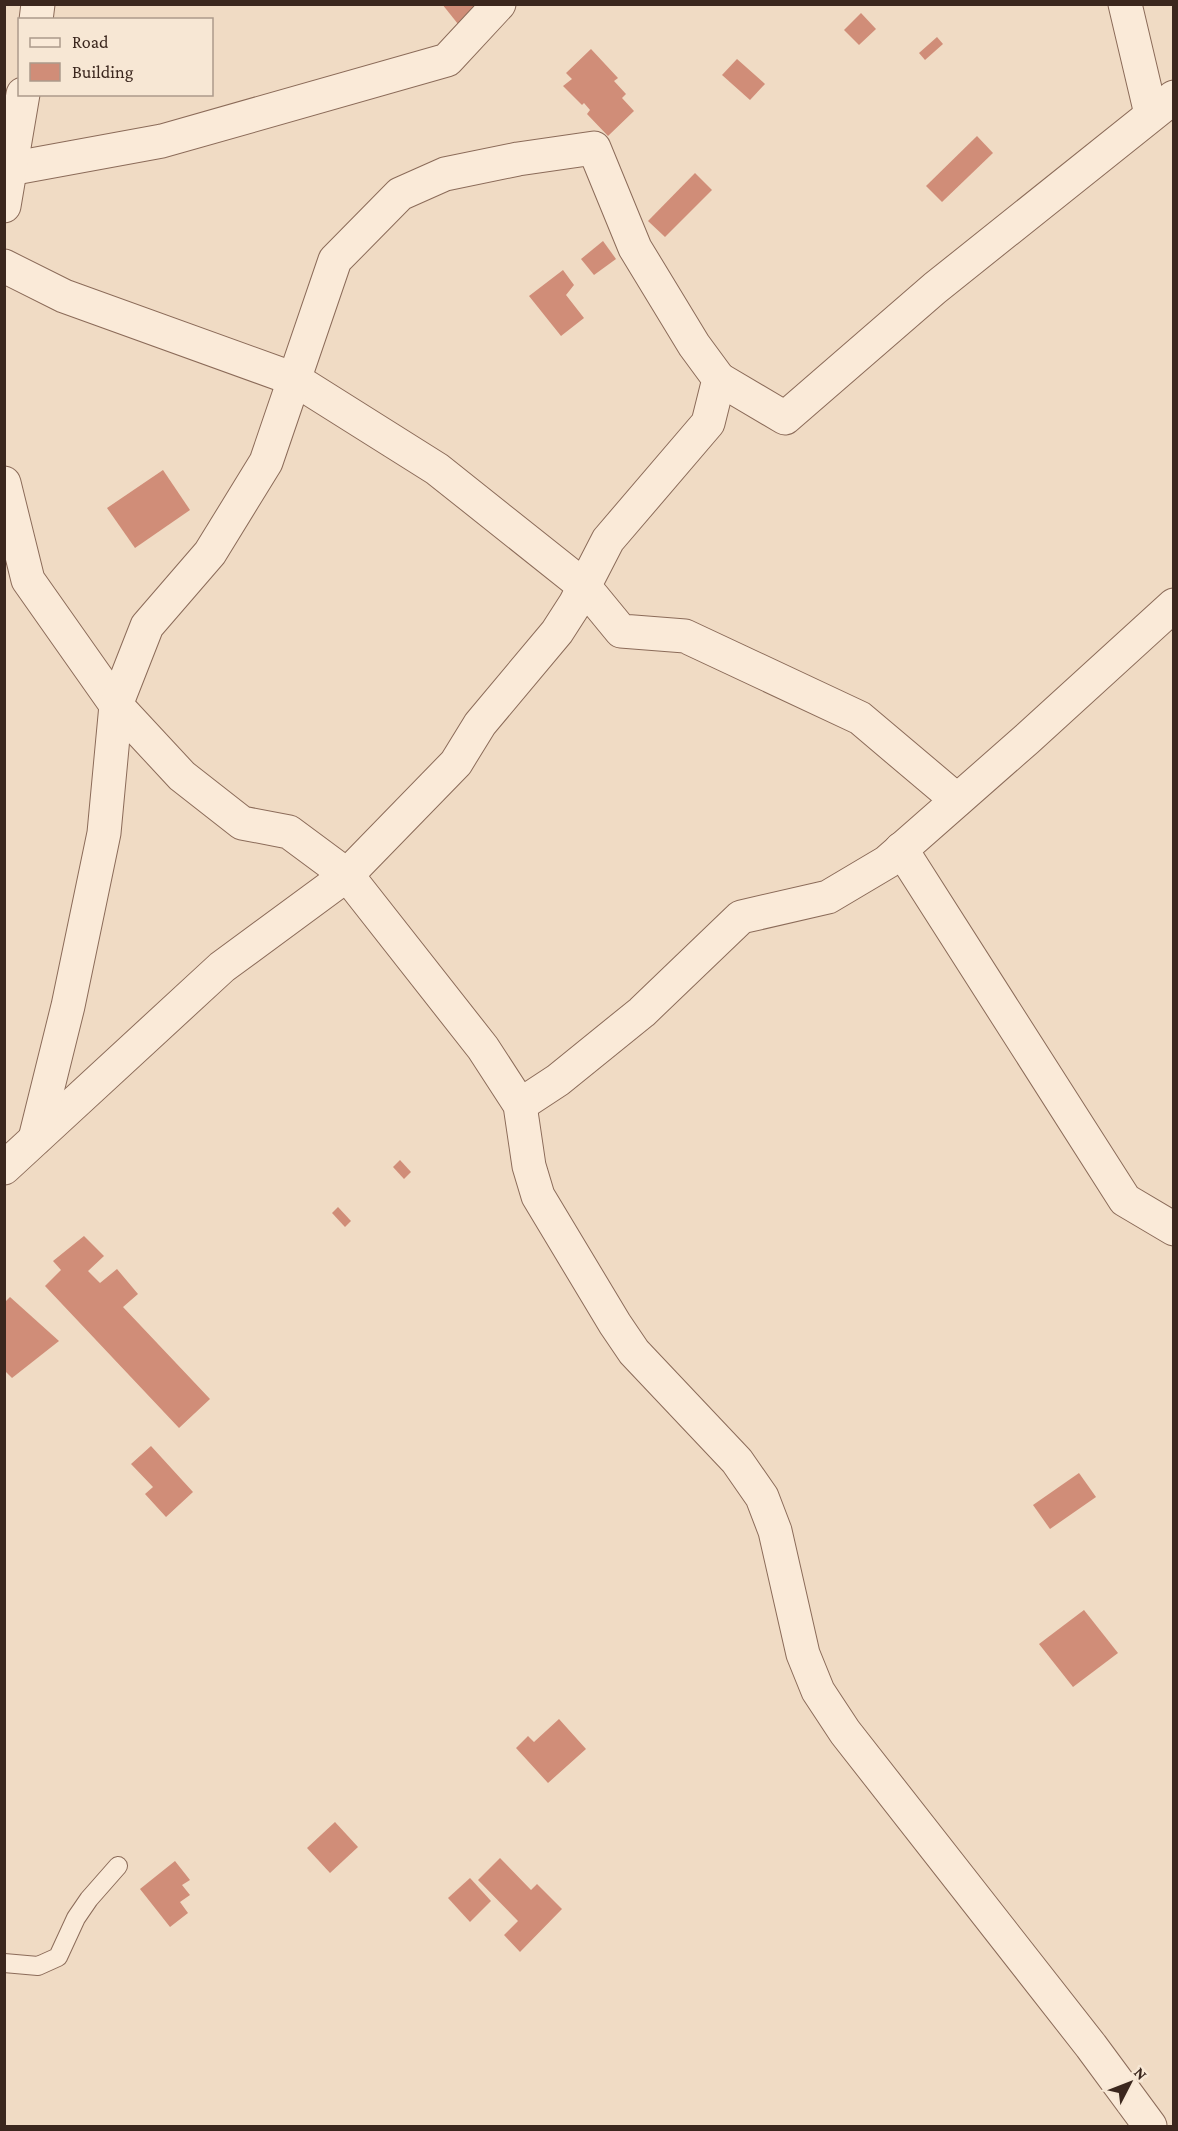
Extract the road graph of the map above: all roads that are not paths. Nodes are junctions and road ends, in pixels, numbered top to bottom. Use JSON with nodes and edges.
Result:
{"nodes":[{"id":1,"x":499,"y":4,"type":"edge"},
{"id":2,"x":1125,"y":4,"type":"edge"},
{"id":3,"x":23,"y":96,"type":"edge"},
{"id":4,"x":1162,"y":106,"type":"edge"},
{"id":5,"x":7,"y":170,"type":"edge"},
{"id":6,"x":4,"y":206,"type":"edge"},
{"id":7,"x":4,"y":266,"type":"edge"},
{"id":8,"x":294,"y":379,"type":"junction"},
{"id":9,"x":719,"y":379,"type":"junction"},
{"id":10,"x":4,"y":483,"type":"edge"},
{"id":11,"x":585,"y":586,"type":"junction"},
{"id":12,"x":1173,"y":605,"type":"edge"},
{"id":13,"x":116,"y":705,"type":"junction"},
{"id":14,"x":957,"y":800,"type":"junction"},
{"id":15,"x":901,"y":849,"type":"junction"},
{"id":16,"x":347,"y":875,"type":"junction"},
{"id":17,"x":520,"y":1105,"type":"junction"},
{"id":18,"x":35,"y":1140,"type":"junction"},
{"id":19,"x":4,"y":1168,"type":"edge"},
{"id":20,"x":1173,"y":1229,"type":"edge"},
{"id":21,"x":118,"y":1866,"type":"dead end"},
{"id":22,"x":4,"y":1963,"type":"edge"},
{"id":23,"x":1150,"y":2127,"type":"edge"}],
"edges":[{"from":1,"to":5,"type":"street"},
{"from":2,"to":4,"type":"street"},
{"from":3,"to":5,"type":"street"},
{"from":4,"to":9,"type":"street"},
{"from":5,"to":6,"type":"street"},
{"from":7,"to":8,"type":"street"},
{"from":8,"to":9,"type":"street"},
{"from":8,"to":11,"type":"street"},
{"from":8,"to":13,"type":"street"},
{"from":9,"to":11,"type":"street"},
{"from":10,"to":13,"type":"street"},
{"from":11,"to":14,"type":"street"},
{"from":11,"to":16,"type":"street"},
{"from":12,"to":14,"type":"street"},
{"from":13,"to":16,"type":"street"},
{"from":13,"to":18,"type":"street"},
{"from":14,"to":15,"type":"street"},
{"from":15,"to":17,"type":"street"},
{"from":15,"to":20,"type":"street"},
{"from":16,"to":17,"type":"street"},
{"from":16,"to":18,"type":"street"},
{"from":17,"to":23,"type":"street"},
{"from":18,"to":19,"type":"street"},
{"from":21,"to":22,"type":"lane"}]}
